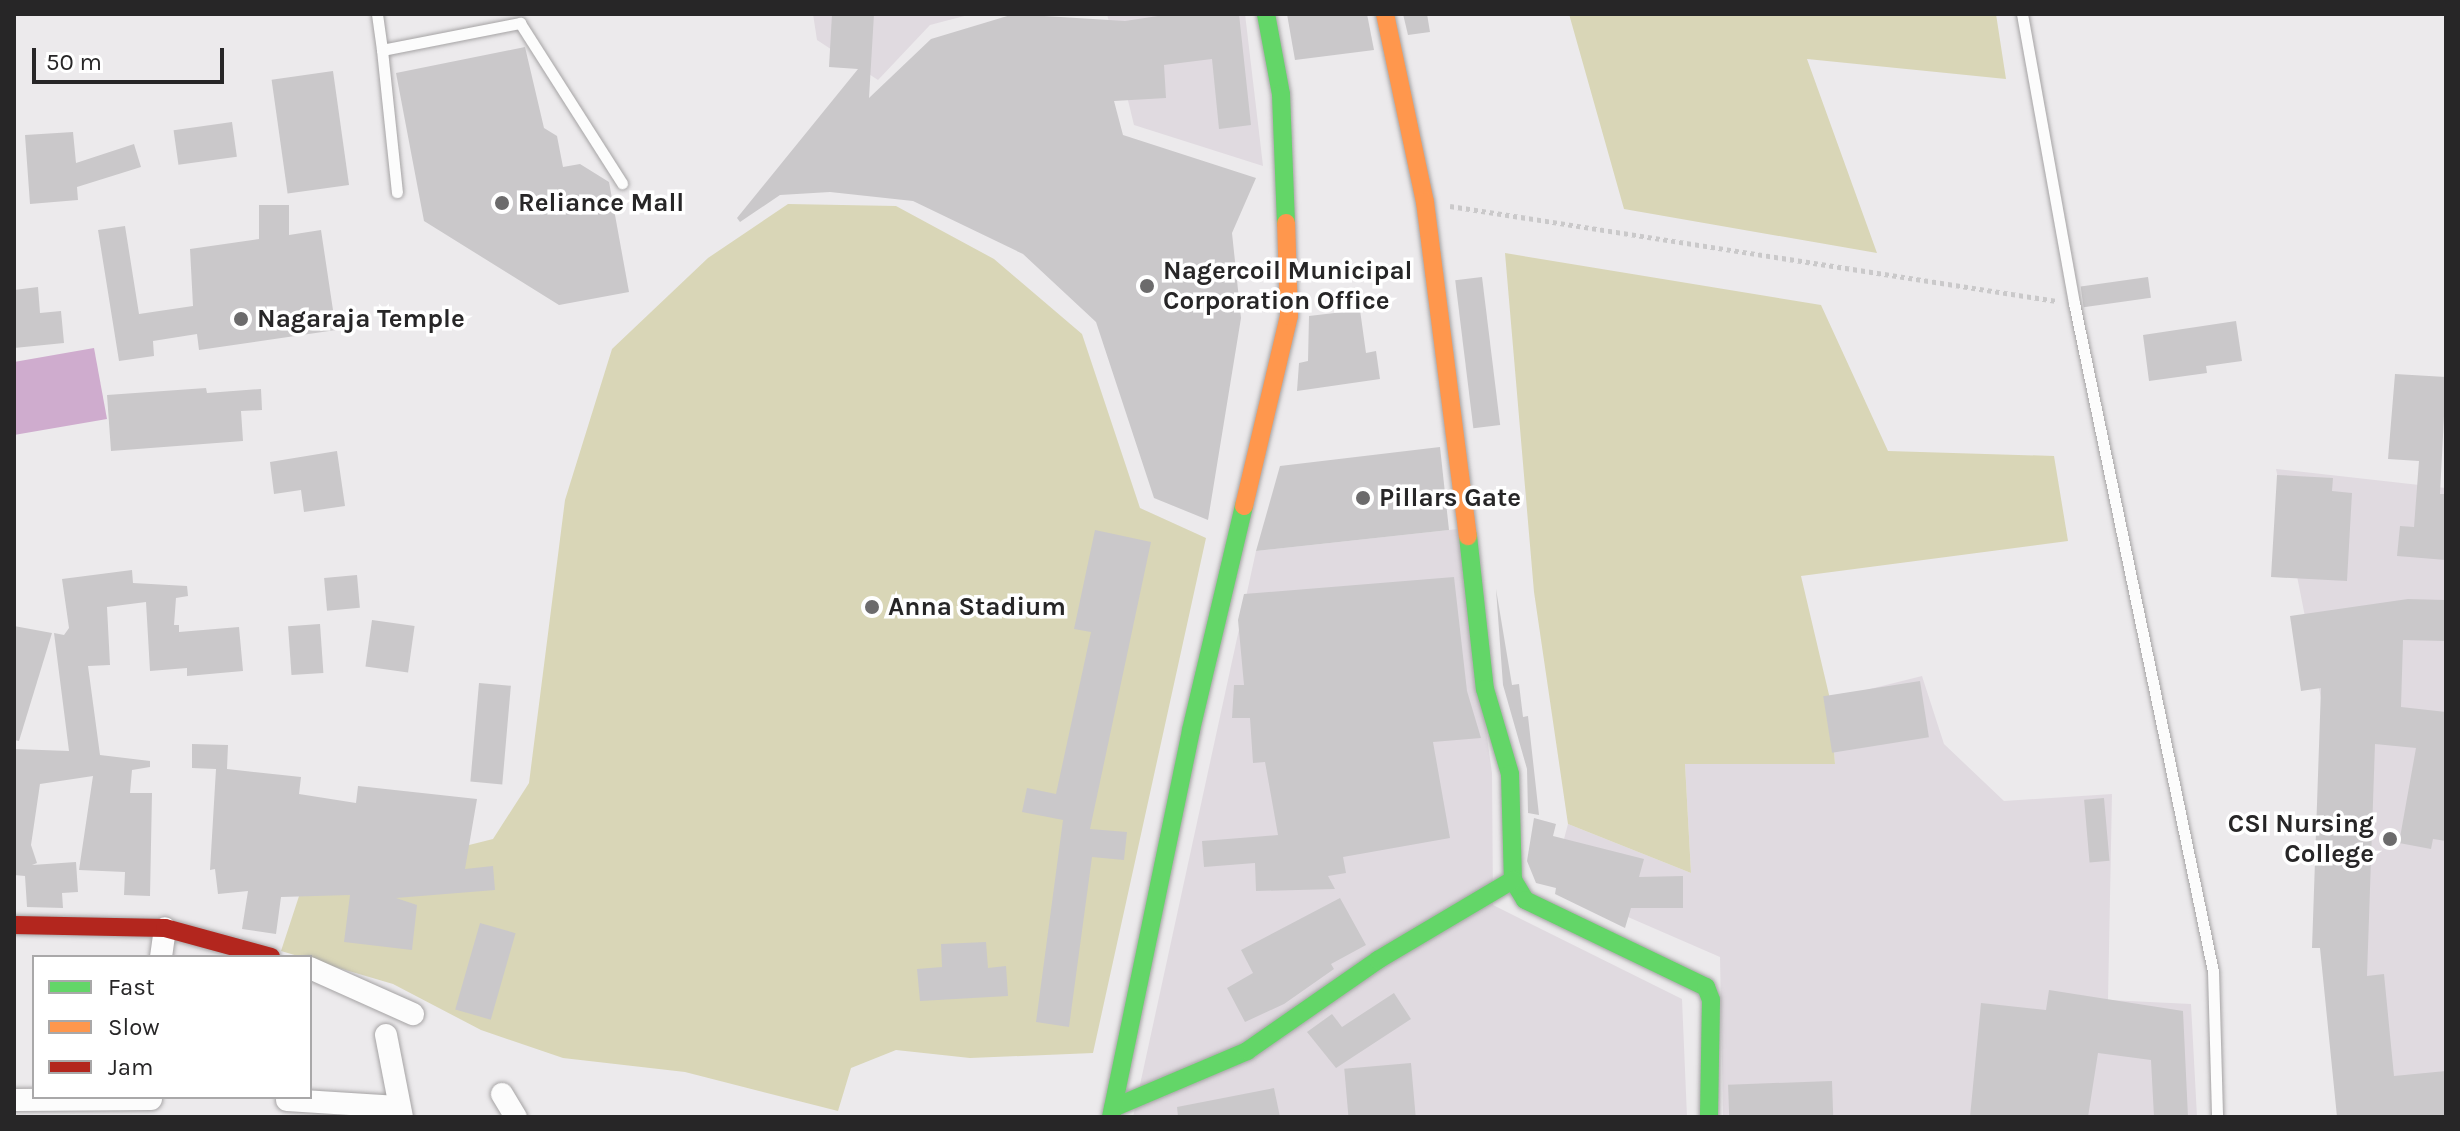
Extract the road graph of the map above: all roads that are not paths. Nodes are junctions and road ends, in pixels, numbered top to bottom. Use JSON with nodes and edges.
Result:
{"nodes":[{"id":1,"x":377,"y":14,"type":"edge"},
{"id":2,"x":1266,"y":14,"type":"edge"},
{"id":3,"x":1385,"y":14,"type":"edge"},
{"id":4,"x":2022,"y":14,"type":"edge"},
{"id":5,"x":382,"y":50,"type":"junction"},
{"id":6,"x":622,"y":183,"type":"dead end"},
{"id":7,"x":397,"y":192,"type":"dead end"},
{"id":8,"x":1513,"y":880,"type":"junction"},
{"id":9,"x":14,"y":925,"type":"edge"},
{"id":10,"x":165,"y":928,"type":"junction"},
{"id":11,"x":161,"y":955,"type":"edge"},
{"id":12,"x":264,"y":955,"type":"edge"},
{"id":13,"x":312,"y":969,"type":"edge"},
{"id":14,"x":413,"y":1014,"type":"dead end"},
{"id":15,"x":386,"y":1035,"type":"dead end"},
{"id":16,"x":502,"y":1094,"type":"dead end"},
{"id":17,"x":14,"y":1100,"type":"edge"},
{"id":18,"x":287,"y":1100,"type":"dead end"},
{"id":19,"x":151,"y":1104,"type":"edge"},
{"id":20,"x":400,"y":1112,"type":"edge"},
{"id":21,"x":1112,"y":1112,"type":"edge"},
{"id":22,"x":516,"y":1117,"type":"edge"},
{"id":23,"x":1709,"y":1117,"type":"edge"},
{"id":24,"x":2217,"y":1117,"type":"edge"}],
"edges":[{"from":1,"to":5,"type":"lane"},
{"from":2,"to":21,"type":"street"},
{"from":3,"to":8,"type":"street"},
{"from":4,"to":24,"type":"lane"},
{"from":5,"to":6,"type":"lane"},
{"from":5,"to":7,"type":"lane"},
{"from":8,"to":21,"type":"street"},
{"from":8,"to":23,"type":"street"},
{"from":9,"to":10,"type":"street"},
{"from":10,"to":11,"type":"street"},
{"from":10,"to":12,"type":"street"},
{"from":13,"to":14,"type":"street"},
{"from":15,"to":20,"type":"street"},
{"from":16,"to":22,"type":"street"},
{"from":17,"to":19,"type":"street"},
{"from":18,"to":20,"type":"street"}]}
